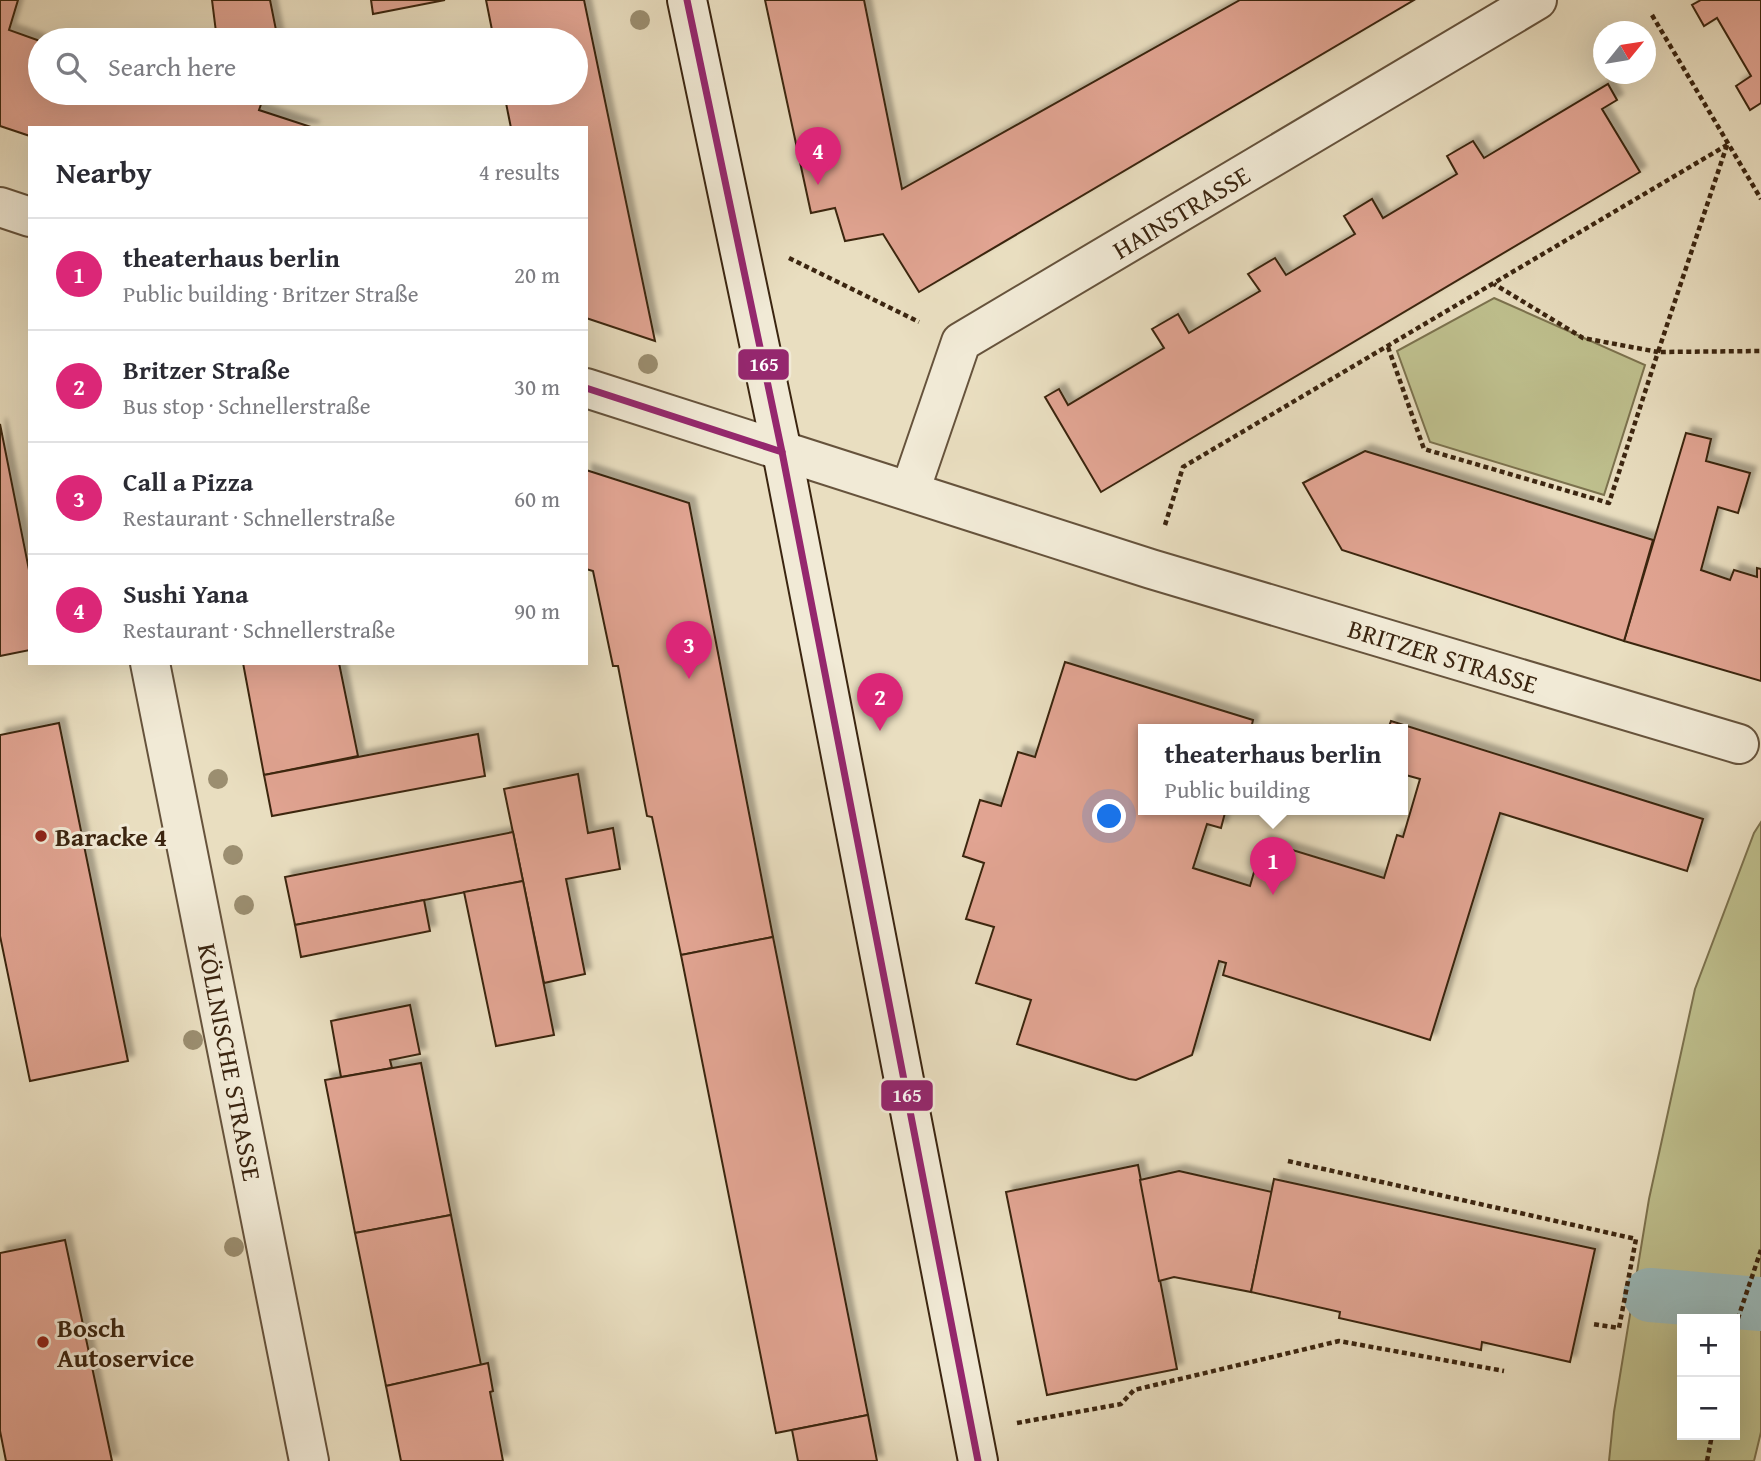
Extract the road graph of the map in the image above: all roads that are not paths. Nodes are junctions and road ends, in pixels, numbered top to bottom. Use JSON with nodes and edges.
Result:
{"nodes":[{"id":1,"x":687,"y":0,"type":"edge"},
{"id":2,"x":1537,"y":0,"type":"edge"},
{"id":3,"x":0,"y":207,"type":"edge"},
{"id":4,"x":28,"y":216,"type":"edge"},
{"id":5,"x":588,"y":389,"type":"edge"},
{"id":6,"x":782,"y":452,"type":"junction"},
{"id":7,"x":910,"y":491,"type":"junction"},
{"id":8,"x":150,"y":665,"type":"edge"},
{"id":9,"x":1739,"y":744,"type":"dead end"},
{"id":10,"x":975,"y":1446,"type":"edge"},
{"id":11,"x":309,"y":1461,"type":"edge"}],
"edges":[{"from":1,"to":6,"type":"street"},
{"from":2,"to":7,"type":"street","name":"HAINSTRASSE"},
{"from":3,"to":4,"type":"street"},
{"from":5,"to":6,"type":"street","name":"BRITZER STRASSE"},
{"from":6,"to":7,"type":"street","name":"BRITZER STRASSE"},
{"from":6,"to":10,"type":"street"},
{"from":7,"to":9,"type":"street","name":"BRITZER STRASSE"},
{"from":8,"to":11,"type":"street","name":"KÖLLNISCHE STRASSE"}]}
